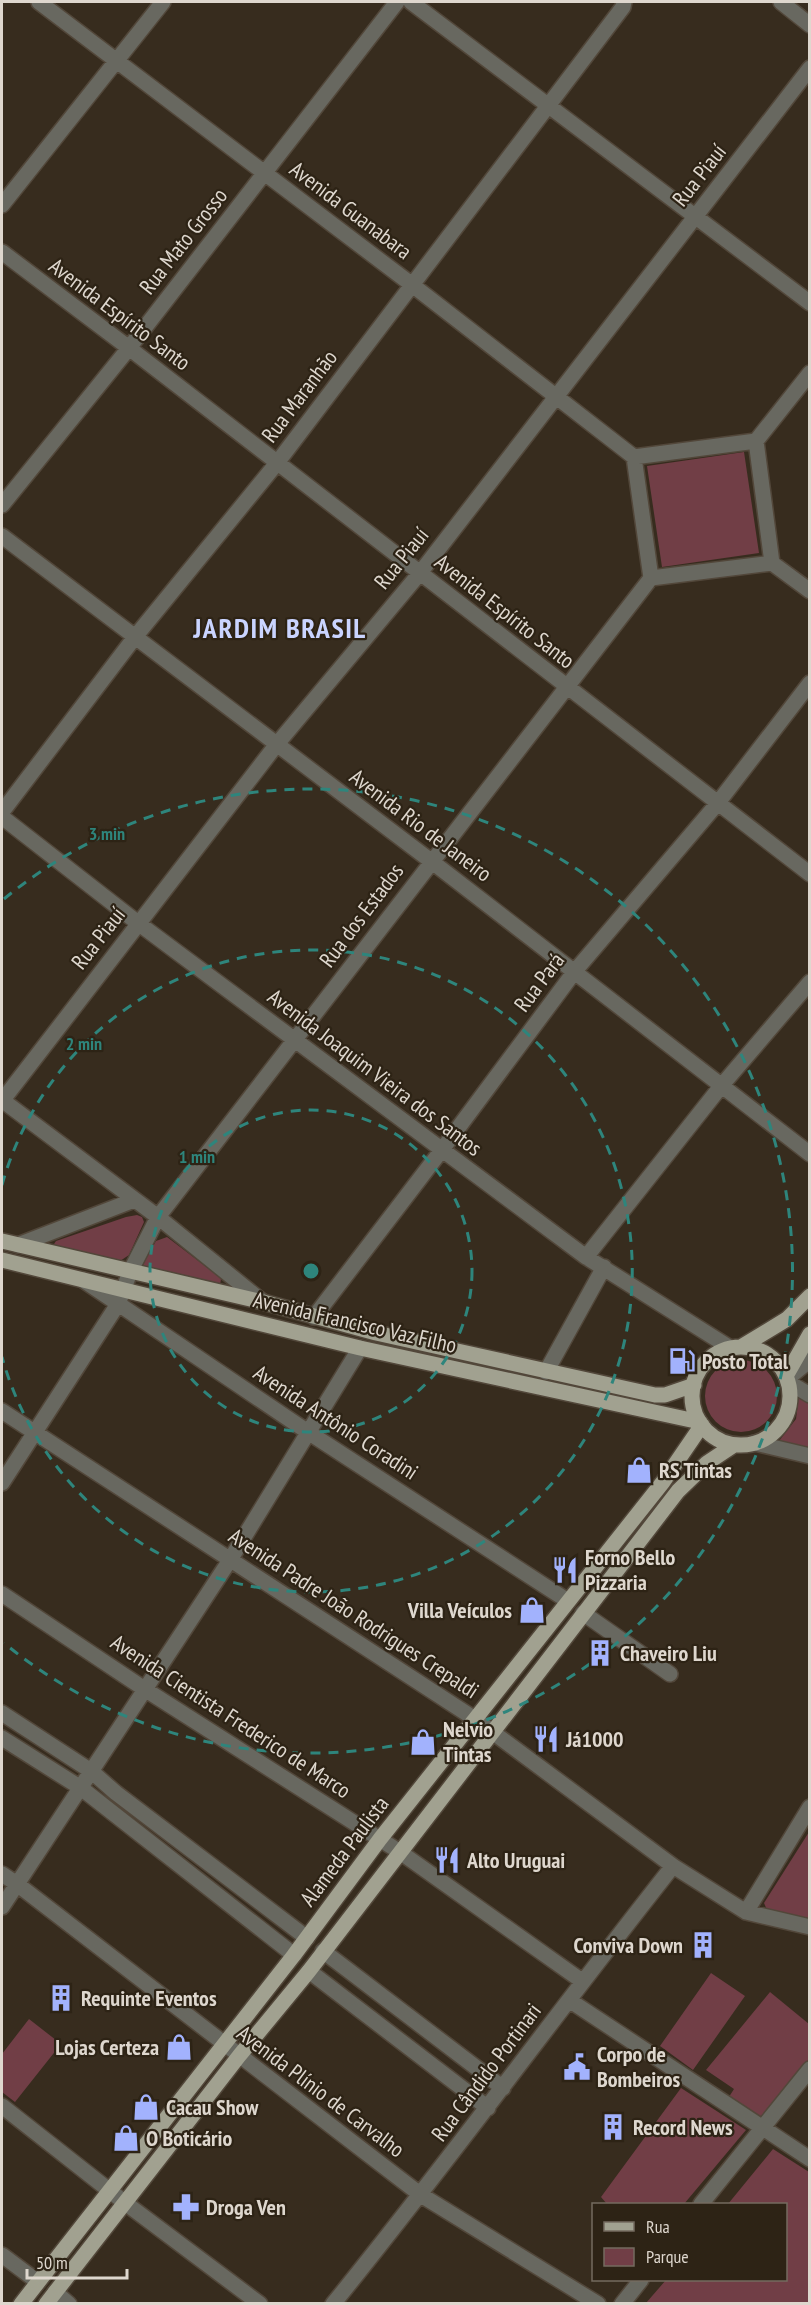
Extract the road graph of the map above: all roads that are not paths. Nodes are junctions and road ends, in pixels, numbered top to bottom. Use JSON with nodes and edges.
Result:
{"nodes":[{"id":1,"x":39,"y":2,"type":"edge"},
{"id":2,"x":163,"y":2,"type":"edge"},
{"id":3,"x":397,"y":2,"type":"edge"},
{"id":4,"x":411,"y":2,"type":"edge"},
{"id":5,"x":624,"y":2,"type":"edge"},
{"id":6,"x":781,"y":2,"type":"edge"},
{"id":7,"x":810,"y":25,"type":"edge"},
{"id":8,"x":118,"y":61,"type":"junction"},
{"id":9,"x":810,"y":69,"type":"edge"},
{"id":10,"x":549,"y":106,"type":"junction"},
{"id":11,"x":264,"y":173,"type":"junction"},
{"id":12,"x":2,"y":205,"type":"edge"},
{"id":13,"x":695,"y":217,"type":"junction"},
{"id":14,"x":2,"y":252,"type":"edge"},
{"id":15,"x":411,"y":284,"type":"junction"},
{"id":16,"x":810,"y":303,"type":"edge"},
{"id":17,"x":129,"y":348,"type":"junction"},
{"id":18,"x":810,"y":373,"type":"edge"},
{"id":19,"x":556,"y":395,"type":"junction"},
{"id":20,"x":756,"y":441,"type":"junction"},
{"id":21,"x":634,"y":457,"type":"junction"},
{"id":22,"x":277,"y":463,"type":"junction"},
{"id":23,"x":2,"y":505,"type":"edge"},
{"id":24,"x":2,"y":536,"type":"edge"},
{"id":25,"x":772,"y":563,"type":"junction"},
{"id":26,"x":420,"y":573,"type":"junction"},
{"id":27,"x":651,"y":578,"type":"junction"},
{"id":28,"x":810,"y":591,"type":"edge"},
{"id":29,"x":135,"y":637,"type":"junction"},
{"id":30,"x":810,"y":683,"type":"edge"},
{"id":31,"x":566,"y":687,"type":"junction"},
{"id":32,"x":277,"y":744,"type":"junction"},
{"id":33,"x":717,"y":804,"type":"junction"},
{"id":34,"x":2,"y":812,"type":"edge"},
{"id":35,"x":2,"y":817,"type":"edge"},
{"id":36,"x":431,"y":861,"type":"junction"},
{"id":37,"x":810,"y":874,"type":"edge"},
{"id":38,"x":138,"y":923,"type":"junction"},
{"id":39,"x":575,"y":971,"type":"junction"},
{"id":40,"x":810,"y":982,"type":"edge"},
{"id":41,"x":293,"y":1040,"type":"junction"},
{"id":42,"x":722,"y":1085,"type":"junction"},
{"id":43,"x":2,"y":1100,"type":"edge"},
{"id":44,"x":441,"y":1151,"type":"junction"},
{"id":45,"x":810,"y":1154,"type":"edge"},
{"id":46,"x":134,"y":1200,"type":"junction"},
{"id":47,"x":158,"y":1217,"type":"junction"},
{"id":48,"x":2,"y":1241,"type":"edge"},
{"id":49,"x":18,"y":1245,"type":"junction"},
{"id":50,"x":586,"y":1257,"type":"junction"},
{"id":51,"x":2,"y":1260,"type":"edge"},
{"id":52,"x":604,"y":1267,"type":"junction"},
{"id":53,"x":130,"y":1272,"type":"junction"},
{"id":54,"x":80,"y":1278,"type":"junction"},
{"id":55,"x":124,"y":1289,"type":"junction"},
{"id":56,"x":810,"y":1296,"type":"edge"},
{"id":57,"x":263,"y":1302,"type":"junction"},
{"id":58,"x":118,"y":1304,"type":"junction"},
{"id":59,"x":134,"y":1315,"type":"junction"},
{"id":60,"x":314,"y":1317,"type":"junction"},
{"id":61,"x":108,"y":1321,"type":"junction"},
{"id":62,"x":810,"y":1334,"type":"edge"},
{"id":63,"x":360,"y":1348,"type":"junction"},
{"id":64,"x":736,"y":1348,"type":"junction"},
{"id":65,"x":810,"y":1360,"type":"edge"},
{"id":66,"x":546,"y":1372,"type":"junction"},
{"id":67,"x":787,"y":1379,"type":"junction"},
{"id":68,"x":694,"y":1385,"type":"junction"},
{"id":69,"x":810,"y":1395,"type":"edge"},
{"id":70,"x":2,"y":1411,"type":"edge"},
{"id":71,"x":701,"y":1423,"type":"junction"},
{"id":72,"x":308,"y":1432,"type":"junction"},
{"id":73,"x":36,"y":1433,"type":"junction"},
{"id":74,"x":755,"y":1443,"type":"junction"},
{"id":75,"x":734,"y":1445,"type":"junction"},
{"id":76,"x":810,"y":1456,"type":"edge"},
{"id":77,"x":2,"y":1483,"type":"edge"},
{"id":78,"x":230,"y":1560,"type":"junction"},
{"id":79,"x":2,"y":1594,"type":"edge"},
{"id":80,"x":568,"y":1601,"type":"junction"},
{"id":81,"x":583,"y":1612,"type":"junction"},
{"id":82,"x":670,"y":1674,"type":"dead end"},
{"id":83,"x":146,"y":1690,"type":"junction"},
{"id":84,"x":2,"y":1713,"type":"edge"},
{"id":85,"x":474,"y":1719,"type":"junction"},
{"id":86,"x":492,"y":1731,"type":"junction"},
{"id":87,"x":2,"y":1738,"type":"edge"},
{"id":88,"x":91,"y":1771,"type":"junction"},
{"id":89,"x":81,"y":1788,"type":"junction"},
{"id":90,"x":810,"y":1807,"type":"edge"},
{"id":91,"x":380,"y":1839,"type":"junction"},
{"id":92,"x":400,"y":1852,"type":"junction"},
{"id":93,"x":673,"y":1866,"type":"junction"},
{"id":94,"x":2,"y":1874,"type":"edge"},
{"id":95,"x":17,"y":1884,"type":"junction"},
{"id":96,"x":2,"y":1907,"type":"edge"},
{"id":97,"x":746,"y":1912,"type":"junction"},
{"id":98,"x":810,"y":1927,"type":"edge"},
{"id":99,"x":307,"y":1938,"type":"junction"},
{"id":100,"x":323,"y":1952,"type":"junction"},
{"id":101,"x":294,"y":1955,"type":"junction"},
{"id":102,"x":309,"y":1971,"type":"junction"},
{"id":103,"x":582,"y":1981,"type":"junction"},
{"id":104,"x":569,"y":2000,"type":"junction"},
{"id":105,"x":223,"y":2044,"type":"junction"},
{"id":106,"x":239,"y":2056,"type":"junction"},
{"id":107,"x":810,"y":2069,"type":"edge"},
{"id":108,"x":503,"y":2088,"type":"junction"},
{"id":109,"x":2,"y":2106,"type":"edge"},
{"id":110,"x":488,"y":2108,"type":"junction"},
{"id":111,"x":761,"y":2128,"type":"junction"},
{"id":112,"x":810,"y":2159,"type":"edge"},
{"id":113,"x":109,"y":2190,"type":"junction"},
{"id":114,"x":421,"y":2195,"type":"junction"},
{"id":115,"x":124,"y":2202,"type":"junction"},
{"id":116,"x":703,"y":2203,"type":"edge"},
{"id":117,"x":2,"y":2254,"type":"edge"},
{"id":118,"x":640,"y":2281,"type":"edge"},
{"id":119,"x":38,"y":2282,"type":"junction"},
{"id":120,"x":50,"y":2298,"type":"edge"},
{"id":121,"x":21,"y":2304,"type":"edge"},
{"id":122,"x":69,"y":2304,"type":"edge"},
{"id":123,"x":260,"y":2304,"type":"edge"},
{"id":124,"x":333,"y":2304,"type":"edge"},
{"id":125,"x":598,"y":2304,"type":"edge"},
{"id":126,"x":622,"y":2304,"type":"edge"}],
"edges":[{"from":1,"to":8,"type":"street","name":"Avenida Guanabara"},
{"from":2,"to":8,"type":"street"},
{"from":3,"to":11,"type":"street","name":"Rua Mato Grosso"},
{"from":4,"to":10,"type":"street"},
{"from":5,"to":10,"type":"street","name":"Rua Maranhão"},
{"from":6,"to":7,"type":"street"},
{"from":8,"to":11,"type":"street","name":"Avenida Guanabara"},
{"from":8,"to":12,"type":"street"},
{"from":9,"to":13,"type":"street","name":"Rua Piauí"},
{"from":10,"to":13,"type":"street"},
{"from":10,"to":15,"type":"street","name":"Rua Maranhão"},
{"from":11,"to":15,"type":"street","name":"Avenida Guanabara"},
{"from":11,"to":17,"type":"street","name":"Rua Mato Grosso"},
{"from":13,"to":16,"type":"street"},
{"from":13,"to":19,"type":"street","name":"Rua Piauí"},
{"from":14,"to":17,"type":"street","name":"Avenida Espírito Santo"},
{"from":15,"to":19,"type":"street","name":"Avenida Guanabara"},
{"from":15,"to":22,"type":"street","name":"Rua Maranhão"},
{"from":17,"to":22,"type":"street","name":"Avenida Espírito Santo"},
{"from":17,"to":23,"type":"street","name":"Rua Mato Grosso"},
{"from":18,"to":20,"type":"street"},
{"from":19,"to":21,"type":"street","name":"Avenida Guanabara"},
{"from":19,"to":26,"type":"street","name":"Rua Piauí"},
{"from":20,"to":21,"type":"street"},
{"from":20,"to":25,"type":"street"},
{"from":21,"to":27,"type":"street"},
{"from":22,"to":26,"type":"street","name":"Avenida Espírito Santo"},
{"from":22,"to":29,"type":"street","name":"Rua Maranhão"},
{"from":24,"to":29,"type":"street","name":"Avenida Rio de Janeiro"},
{"from":25,"to":27,"type":"street"},
{"from":25,"to":28,"type":"street"},
{"from":26,"to":31,"type":"street","name":"Avenida Espírito Santo"},
{"from":26,"to":32,"type":"street","name":"Rua Piauí"},
{"from":27,"to":31,"type":"street","name":"Rua dos Estados"},
{"from":29,"to":32,"type":"street","name":"Avenida Rio de Janeiro"},
{"from":29,"to":34,"type":"street","name":"Rua Maranhão"},
{"from":30,"to":33,"type":"street","name":"Rua Pará"},
{"from":31,"to":33,"type":"street","name":"Avenida Espírito Santo"},
{"from":31,"to":36,"type":"street","name":"Rua dos Estados"},
{"from":32,"to":36,"type":"street","name":"Avenida Rio de Janeiro"},
{"from":32,"to":38,"type":"street","name":"Rua Piauí"},
{"from":33,"to":37,"type":"street","name":"Avenida Espírito Santo"},
{"from":33,"to":39,"type":"street","name":"Rua Pará"},
{"from":35,"to":38,"type":"street","name":"Avenida Joaquim Vieira dos Santos"},
{"from":36,"to":39,"type":"street","name":"Avenida Rio de Janeiro"},
{"from":36,"to":41,"type":"street","name":"Rua dos Estados"},
{"from":38,"to":41,"type":"street","name":"Avenida Joaquim Vieira dos Santos"},
{"from":38,"to":43,"type":"street","name":"Rua Piauí"},
{"from":39,"to":42,"type":"street","name":"Avenida Rio de Janeiro"},
{"from":39,"to":44,"type":"street","name":"Rua Pará"},
{"from":40,"to":42,"type":"street"},
{"from":41,"to":44,"type":"street","name":"Avenida Joaquim Vieira dos Santos"},
{"from":41,"to":47,"type":"street","name":"Rua dos Estados"},
{"from":42,"to":45,"type":"street","name":"Avenida Rio de Janeiro"},
{"from":42,"to":50,"type":"street"},
{"from":43,"to":46,"type":"street"},
{"from":44,"to":50,"type":"street","name":"Avenida Joaquim Vieira dos Santos"},
{"from":44,"to":60,"type":"street","name":"Rua Pará"},
{"from":46,"to":47,"type":"street"},
{"from":46,"to":49,"type":"street"},
{"from":47,"to":53,"type":"street","name":"Rua dos Estados"},
{"from":47,"to":57,"type":"street"},
{"from":48,"to":49,"type":"main road","name":"Avenida Francisco Vaz Filho"},
{"from":49,"to":53,"type":"main road","name":"Avenida Francisco Vaz Filho"},
{"from":50,"to":52,"type":"street","name":"Avenida Joaquim Vieira dos Santos"},
{"from":51,"to":54,"type":"main road","name":"Avenida Francisco Vaz Filho"},
{"from":52,"to":64,"type":"street","name":"Avenida Joaquim Vieira dos Santos"},
{"from":52,"to":66,"type":"street"},
{"from":53,"to":55,"type":"street","name":"Rua dos Estados"},
{"from":53,"to":57,"type":"main road","name":"Avenida Francisco Vaz Filho"},
{"from":54,"to":55,"type":"main road","name":"Avenida Francisco Vaz Filho"},
{"from":54,"to":58,"type":"street","name":"Avenida Antônio Coradini"},
{"from":55,"to":58,"type":"street","name":"Rua dos Estados"},
{"from":55,"to":63,"type":"main road","name":"Avenida Francisco Vaz Filho"},
{"from":56,"to":64,"type":"main road"},
{"from":57,"to":60,"type":"main road","name":"Avenida Francisco Vaz Filho"},
{"from":58,"to":59,"type":"street","name":"Avenida Antônio Coradini"},
{"from":58,"to":61,"type":"street","name":"Rua dos Estados"},
{"from":59,"to":61,"type":"street"},
{"from":59,"to":72,"type":"street","name":"Avenida Antônio Coradini"},
{"from":60,"to":66,"type":"main road","name":"Avenida Francisco Vaz Filho"},
{"from":61,"to":73,"type":"street","name":"Rua dos Estados"},
{"from":62,"to":67,"type":"main road"},
{"from":63,"to":71,"type":"main road","name":"Avenida Francisco Vaz Filho"},
{"from":63,"to":72,"type":"street"},
{"from":64,"to":67,"type":"main road"},
{"from":64,"to":68,"type":"main road"},
{"from":65,"to":67,"type":"street"},
{"from":66,"to":68,"type":"main road","name":"Avenida Francisco Vaz Filho"},
{"from":67,"to":69,"type":"street"},
{"from":67,"to":74,"type":"main road"},
{"from":68,"to":71,"type":"main road"},
{"from":70,"to":73,"type":"street","name":"Avenida Padre João Rodrigues Crepaldi"},
{"from":71,"to":75,"type":"main road"},
{"from":71,"to":80,"type":"main road","name":"Alameda Paulista"},
{"from":72,"to":78,"type":"street"},
{"from":72,"to":80,"type":"street","name":"Avenida Antônio Coradini"},
{"from":73,"to":77,"type":"street","name":"Rua dos Estados"},
{"from":73,"to":78,"type":"street","name":"Avenida Padre João Rodrigues Crepaldi"},
{"from":74,"to":75,"type":"main road"},
{"from":74,"to":76,"type":"street"},
{"from":75,"to":81,"type":"main road","name":"Alameda Paulista"},
{"from":78,"to":83,"type":"street"},
{"from":78,"to":85,"type":"street","name":"Avenida Padre João Rodrigues Crepaldi"},
{"from":79,"to":83,"type":"street","name":"Avenida Cientista Frederico de Marco"},
{"from":80,"to":85,"type":"main road","name":"Alameda Paulista"},
{"from":81,"to":82,"type":"street"},
{"from":81,"to":86,"type":"main road","name":"Alameda Paulista"},
{"from":83,"to":88,"type":"street"},
{"from":83,"to":91,"type":"street","name":"Avenida Cientista Frederico de Marco"},
{"from":84,"to":88,"type":"street"},
{"from":85,"to":86,"type":"street","name":"Avenida Padre João Rodrigues Crepaldi"},
{"from":85,"to":91,"type":"main road","name":"Alameda Paulista"},
{"from":86,"to":92,"type":"main road","name":"Alameda Paulista"},
{"from":86,"to":93,"type":"street","name":"Avenida Padre João Rodrigues Crepaldi"},
{"from":87,"to":89,"type":"street"},
{"from":88,"to":89,"type":"street"},
{"from":88,"to":99,"type":"street"},
{"from":89,"to":95,"type":"street"},
{"from":89,"to":101,"type":"street"},
{"from":90,"to":97,"type":"street"},
{"from":91,"to":92,"type":"street","name":"Avenida Cientista Frederico de Marco"},
{"from":91,"to":99,"type":"main road","name":"Alameda Paulista"},
{"from":92,"to":100,"type":"main road","name":"Alameda Paulista"},
{"from":92,"to":103,"type":"street","name":"Avenida Cientista Frederico de Marco"},
{"from":93,"to":97,"type":"street","name":"Avenida Padre João Rodrigues Crepaldi"},
{"from":93,"to":103,"type":"street","name":"Rua Cândido Portinari"},
{"from":94,"to":95,"type":"street","name":"Avenida Plínio de Carvalho"},
{"from":95,"to":96,"type":"street"},
{"from":95,"to":105,"type":"street","name":"Avenida Plínio de Carvalho"},
{"from":97,"to":98,"type":"street","name":"Avenida Padre João Rodrigues Crepaldi"},
{"from":99,"to":101,"type":"main road","name":"Alameda Paulista"},
{"from":100,"to":102,"type":"main road","name":"Alameda Paulista"},
{"from":100,"to":108,"type":"street"},
{"from":101,"to":105,"type":"main road","name":"Alameda Paulista"},
{"from":102,"to":106,"type":"main road","name":"Alameda Paulista"},
{"from":102,"to":110,"type":"street"},
{"from":103,"to":104,"type":"street","name":"Rua Cândido Portinari"},
{"from":104,"to":108,"type":"street","name":"Rua Cândido Portinari"},
{"from":104,"to":111,"type":"street"},
{"from":105,"to":106,"type":"street","name":"Avenida Plínio de Carvalho"},
{"from":105,"to":113,"type":"main road","name":"Alameda Paulista"},
{"from":106,"to":114,"type":"street","name":"Avenida Plínio de Carvalho"},
{"from":106,"to":115,"type":"main road","name":"Alameda Paulista"},
{"from":107,"to":111,"type":"street"},
{"from":108,"to":110,"type":"street","name":"Rua Cândido Portinari"},
{"from":109,"to":113,"type":"street"},
{"from":110,"to":114,"type":"street","name":"Rua Cândido Portinari"},
{"from":111,"to":112,"type":"street"},
{"from":111,"to":116,"type":"street"},
{"from":113,"to":115,"type":"street"},
{"from":113,"to":119,"type":"main road","name":"Alameda Paulista"},
{"from":114,"to":124,"type":"street","name":"Rua Cândido Portinari"},
{"from":114,"to":125,"type":"street","name":"Avenida Plínio de Carvalho"},
{"from":115,"to":120,"type":"main road","name":"Alameda Paulista"},
{"from":115,"to":123,"type":"street"},
{"from":117,"to":119,"type":"street"},
{"from":118,"to":126,"type":"street"},
{"from":119,"to":121,"type":"main road","name":"Alameda Paulista"},
{"from":120,"to":122,"type":"street"}]}
